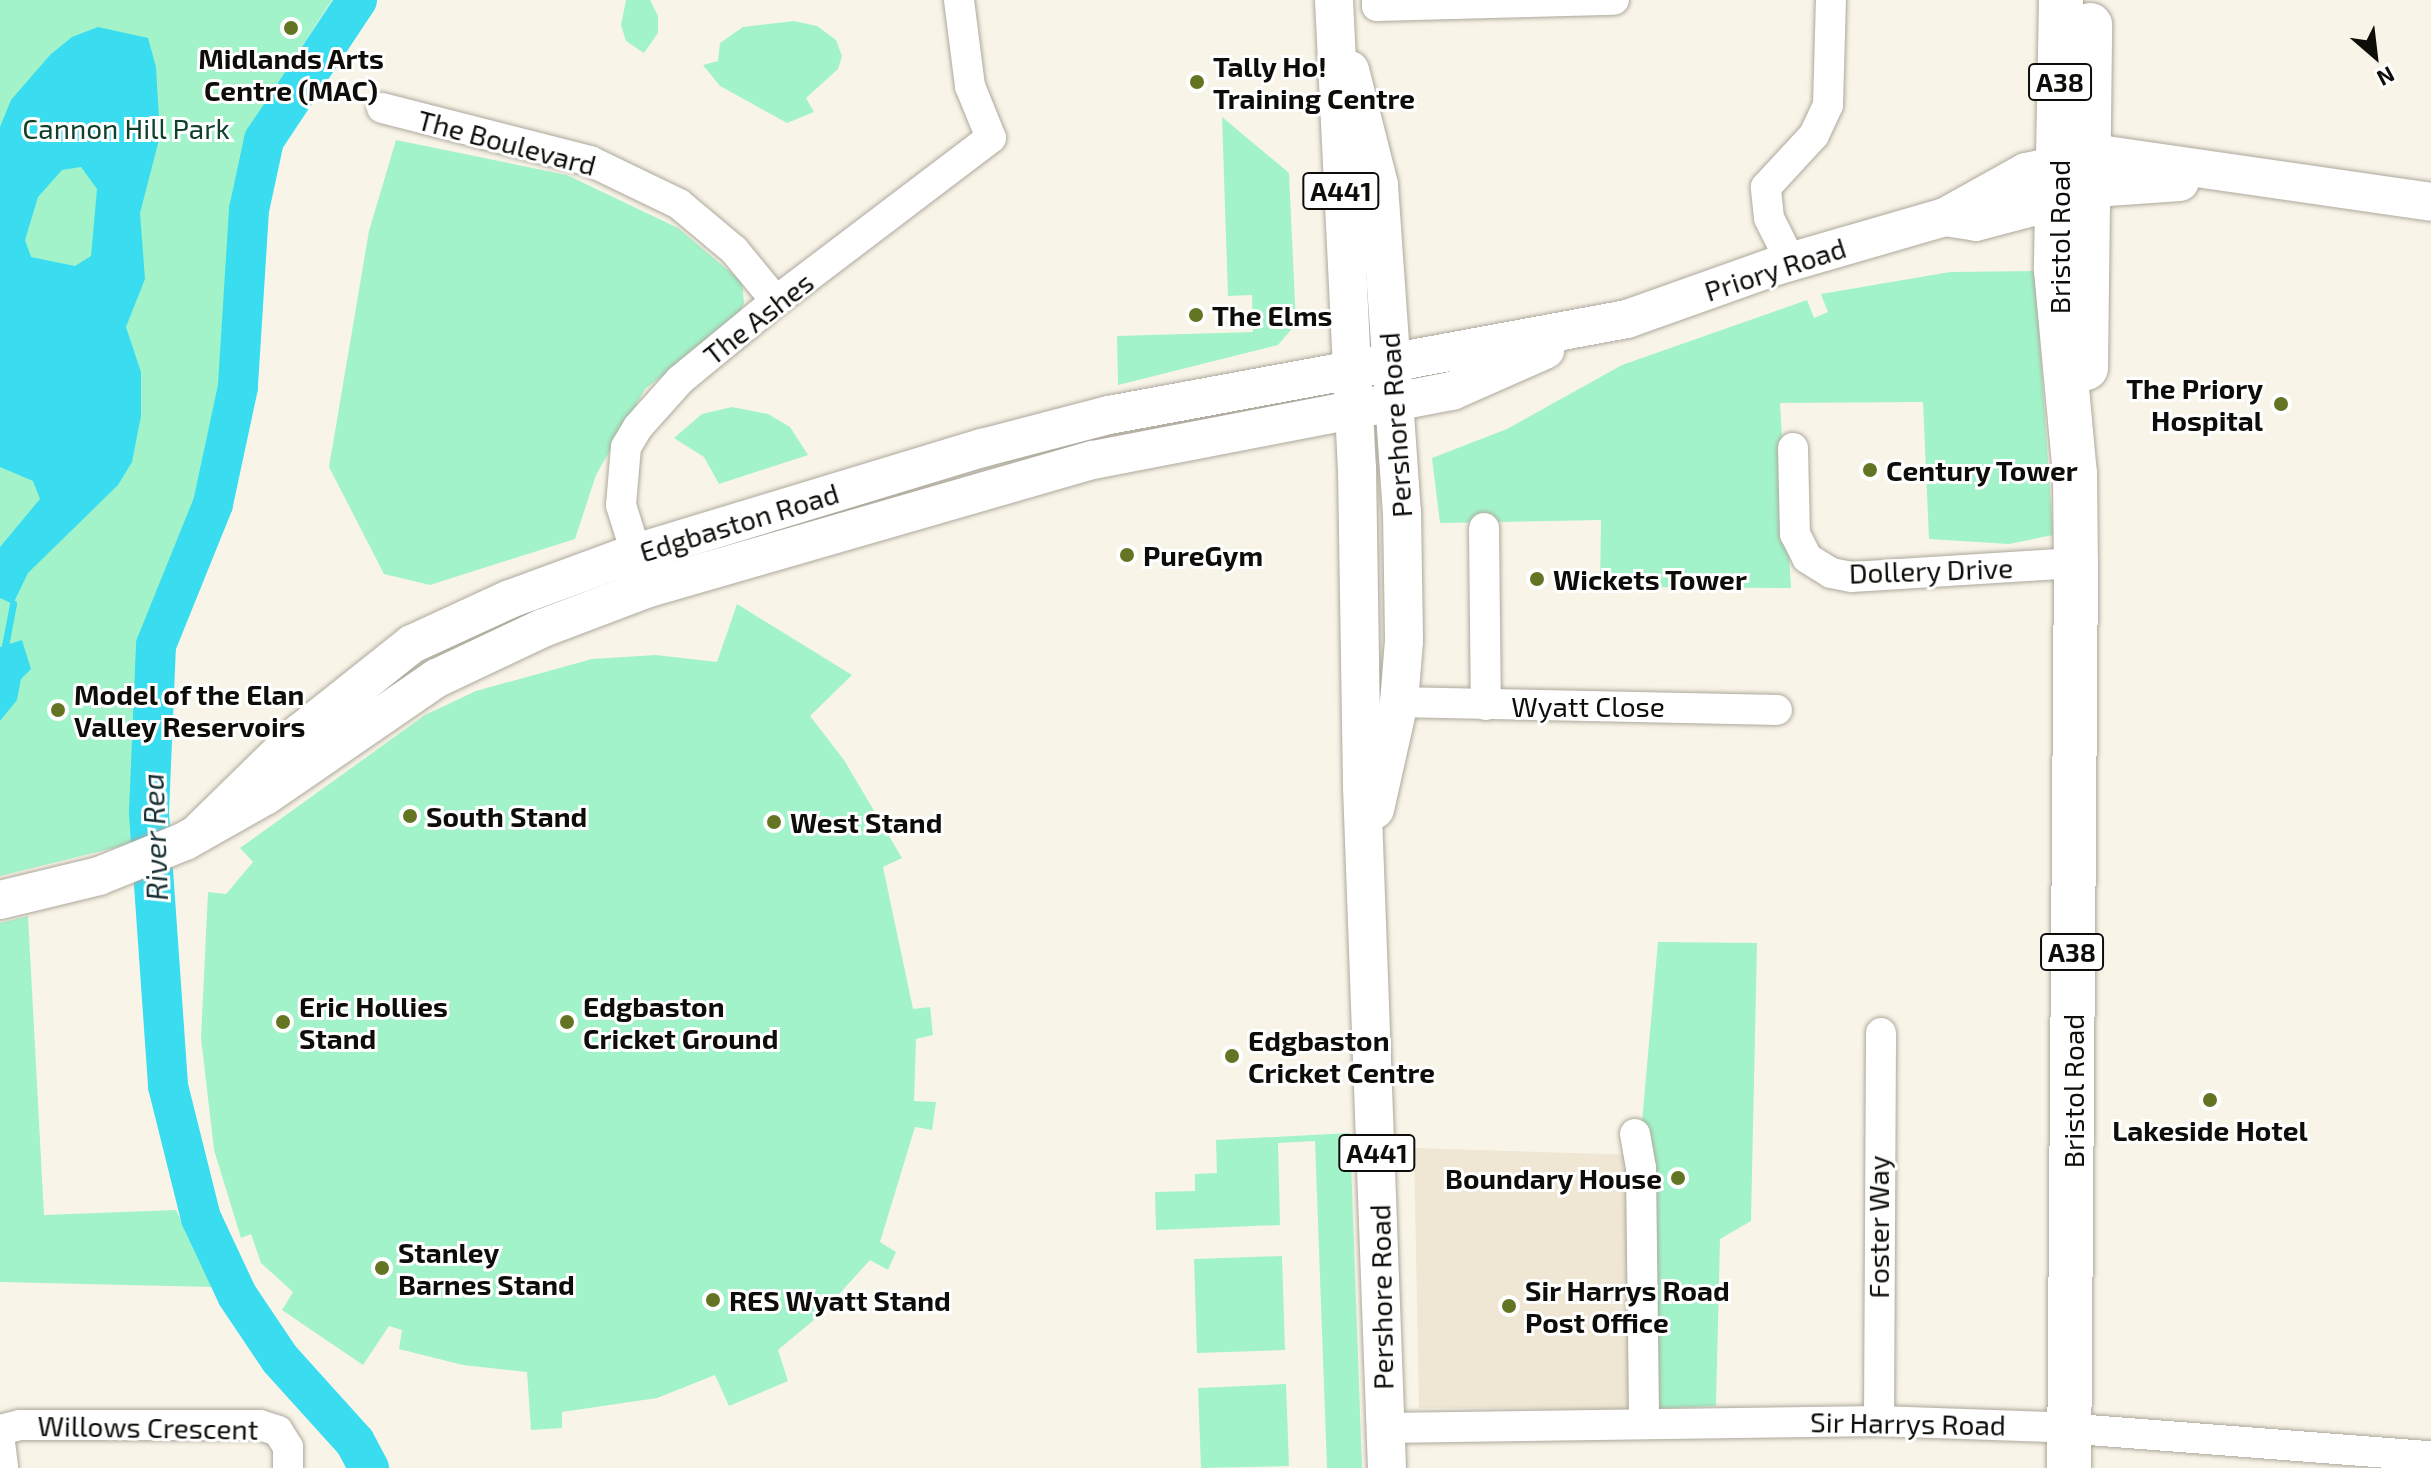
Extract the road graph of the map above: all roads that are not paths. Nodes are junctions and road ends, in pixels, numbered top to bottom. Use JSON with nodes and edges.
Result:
{"nodes":[{"id":1,"x":959,"y":0,"type":"edge"},
{"id":2,"x":1614,"y":0,"type":"edge"},
{"id":3,"x":1831,"y":0,"type":"edge"},
{"id":4,"x":2061,"y":0,"type":"edge"},
{"id":5,"x":2090,"y":0,"type":"edge"},
{"id":6,"x":1377,"y":3,"type":"edge"},
{"id":7,"x":1334,"y":7,"type":"edge"},
{"id":8,"x":382,"y":108,"type":"dead end"},
{"id":9,"x":2074,"y":179,"type":"junction"},
{"id":10,"x":2431,"y":202,"type":"edge"},
{"id":11,"x":1791,"y":262,"type":"junction"},
{"id":12,"x":776,"y":301,"type":"junction"},
{"id":13,"x":1607,"y":324,"type":"junction"},
{"id":14,"x":1391,"y":361,"type":"junction"},
{"id":15,"x":1350,"y":369,"type":"junction"},
{"id":16,"x":1395,"y":401,"type":"junction"},
{"id":17,"x":1353,"y":406,"type":"junction"},
{"id":18,"x":1793,"y":448,"type":"dead end"},
{"id":19,"x":860,"y":485,"type":"junction"},
{"id":20,"x":873,"y":522,"type":"junction"},
{"id":21,"x":1484,"y":528,"type":"dead end"},
{"id":22,"x":2076,"y":563,"type":"junction"},
{"id":23,"x":642,"y":571,"type":"junction"},
{"id":24,"x":412,"y":644,"type":"junction"},
{"id":25,"x":437,"y":678,"type":"junction"},
{"id":26,"x":1399,"y":702,"type":"junction"},
{"id":27,"x":1486,"y":705,"type":"junction"},
{"id":28,"x":1777,"y":710,"type":"dead end"},
{"id":29,"x":193,"y":835,"type":"junction"},
{"id":30,"x":1367,"y":838,"type":"junction"},
{"id":31,"x":0,"y":900,"type":"edge"},
{"id":32,"x":1881,"y":1033,"type":"dead end"},
{"id":33,"x":1635,"y":1134,"type":"dead end"},
{"id":34,"x":1879,"y":1421,"type":"junction"},
{"id":35,"x":1644,"y":1422,"type":"junction"},
{"id":36,"x":1384,"y":1428,"type":"junction"},
{"id":37,"x":0,"y":1430,"type":"edge"},
{"id":38,"x":0,"y":1442,"type":"edge"},
{"id":39,"x":2059,"y":1442,"type":"edge"},
{"id":40,"x":2431,"y":1456,"type":"edge"},
{"id":41,"x":288,"y":1457,"type":"edge"},
{"id":42,"x":3,"y":1468,"type":"edge"},
{"id":43,"x":1387,"y":1468,"type":"edge"}],
"edges":[{"from":1,"to":12,"type":"street","name":"The Ashes"},
{"from":2,"to":6,"type":"street"},
{"from":3,"to":11,"type":"street"},
{"from":4,"to":9,"type":"highway","name":"Bristol Road","number":"A38"},
{"from":5,"to":9,"type":"highway","name":"Bristol Road","number":"A38"},
{"from":7,"to":14,"type":"main road","name":"Pershore Road","number":"A441"},
{"from":7,"to":15,"type":"main road","name":"Pershore Road","number":"A441"},
{"from":8,"to":12,"type":"street","name":"The Boulevard"},
{"from":9,"to":10,"type":"main road","name":"Priory Road"},
{"from":9,"to":11,"type":"main road","name":"Priory Road"},
{"from":9,"to":22,"type":"highway","name":"Bristol Road","number":"A38"},
{"from":11,"to":13,"type":"main road","name":"Priory Road"},
{"from":12,"to":23,"type":"street","name":"The Ashes"},
{"from":13,"to":14,"type":"main road","name":"Priory Road"},
{"from":13,"to":16,"type":"main road","name":"Priory Road"},
{"from":14,"to":15,"type":"main road","name":"Priory Road"},
{"from":14,"to":16,"type":"main road","name":"Pershore Road","number":"A441"},
{"from":15,"to":17,"type":"main road","name":"Pershore Road","number":"A441"},
{"from":15,"to":19,"type":"main road","name":"Edgbaston Road"},
{"from":16,"to":17,"type":"main road","name":"Priory Road"},
{"from":16,"to":26,"type":"main road","name":"Pershore Road","number":"A441"},
{"from":17,"to":20,"type":"main road","name":"Edgbaston Road"},
{"from":17,"to":30,"type":"main road","name":"Pershore Road","number":"A441"},
{"from":18,"to":22,"type":"street","name":"Dollery Drive"},
{"from":19,"to":20,"type":"main road"},
{"from":19,"to":23,"type":"main road","name":"Edgbaston Road"},
{"from":20,"to":23,"type":"main road","name":"Edgbaston Road"},
{"from":21,"to":27,"type":"street"},
{"from":22,"to":39,"type":"highway","name":"Bristol Road","number":"A38"},
{"from":23,"to":24,"type":"main road","name":"Edgbaston Road"},
{"from":23,"to":25,"type":"main road","name":"Edgbaston Road"},
{"from":24,"to":25,"type":"main road"},
{"from":24,"to":29,"type":"main road","name":"Edgbaston Road"},
{"from":25,"to":29,"type":"main road","name":"Edgbaston Road"},
{"from":26,"to":27,"type":"street","name":"Wyatt Close"},
{"from":26,"to":30,"type":"main road","name":"Pershore Road","number":"A441"},
{"from":27,"to":28,"type":"street","name":"Wyatt Close"},
{"from":29,"to":31,"type":"main road","name":"Edgbaston Road"},
{"from":30,"to":36,"type":"main road","name":"Pershore Road","number":"A441"},
{"from":32,"to":34,"type":"street","name":"Foster Way"},
{"from":33,"to":35,"type":"street"},
{"from":34,"to":35,"type":"street","name":"Sir Harrys Road"},
{"from":34,"to":39,"type":"street","name":"Sir Harrys Road"},
{"from":35,"to":36,"type":"street","name":"Sir Harrys Road"},
{"from":36,"to":43,"type":"main road","name":"Pershore Road","number":"A441"},
{"from":37,"to":41,"type":"street","name":"Willows Crescent"},
{"from":38,"to":42,"type":"street"},
{"from":39,"to":40,"type":"street","name":"Sir Harrys Road"}]}
